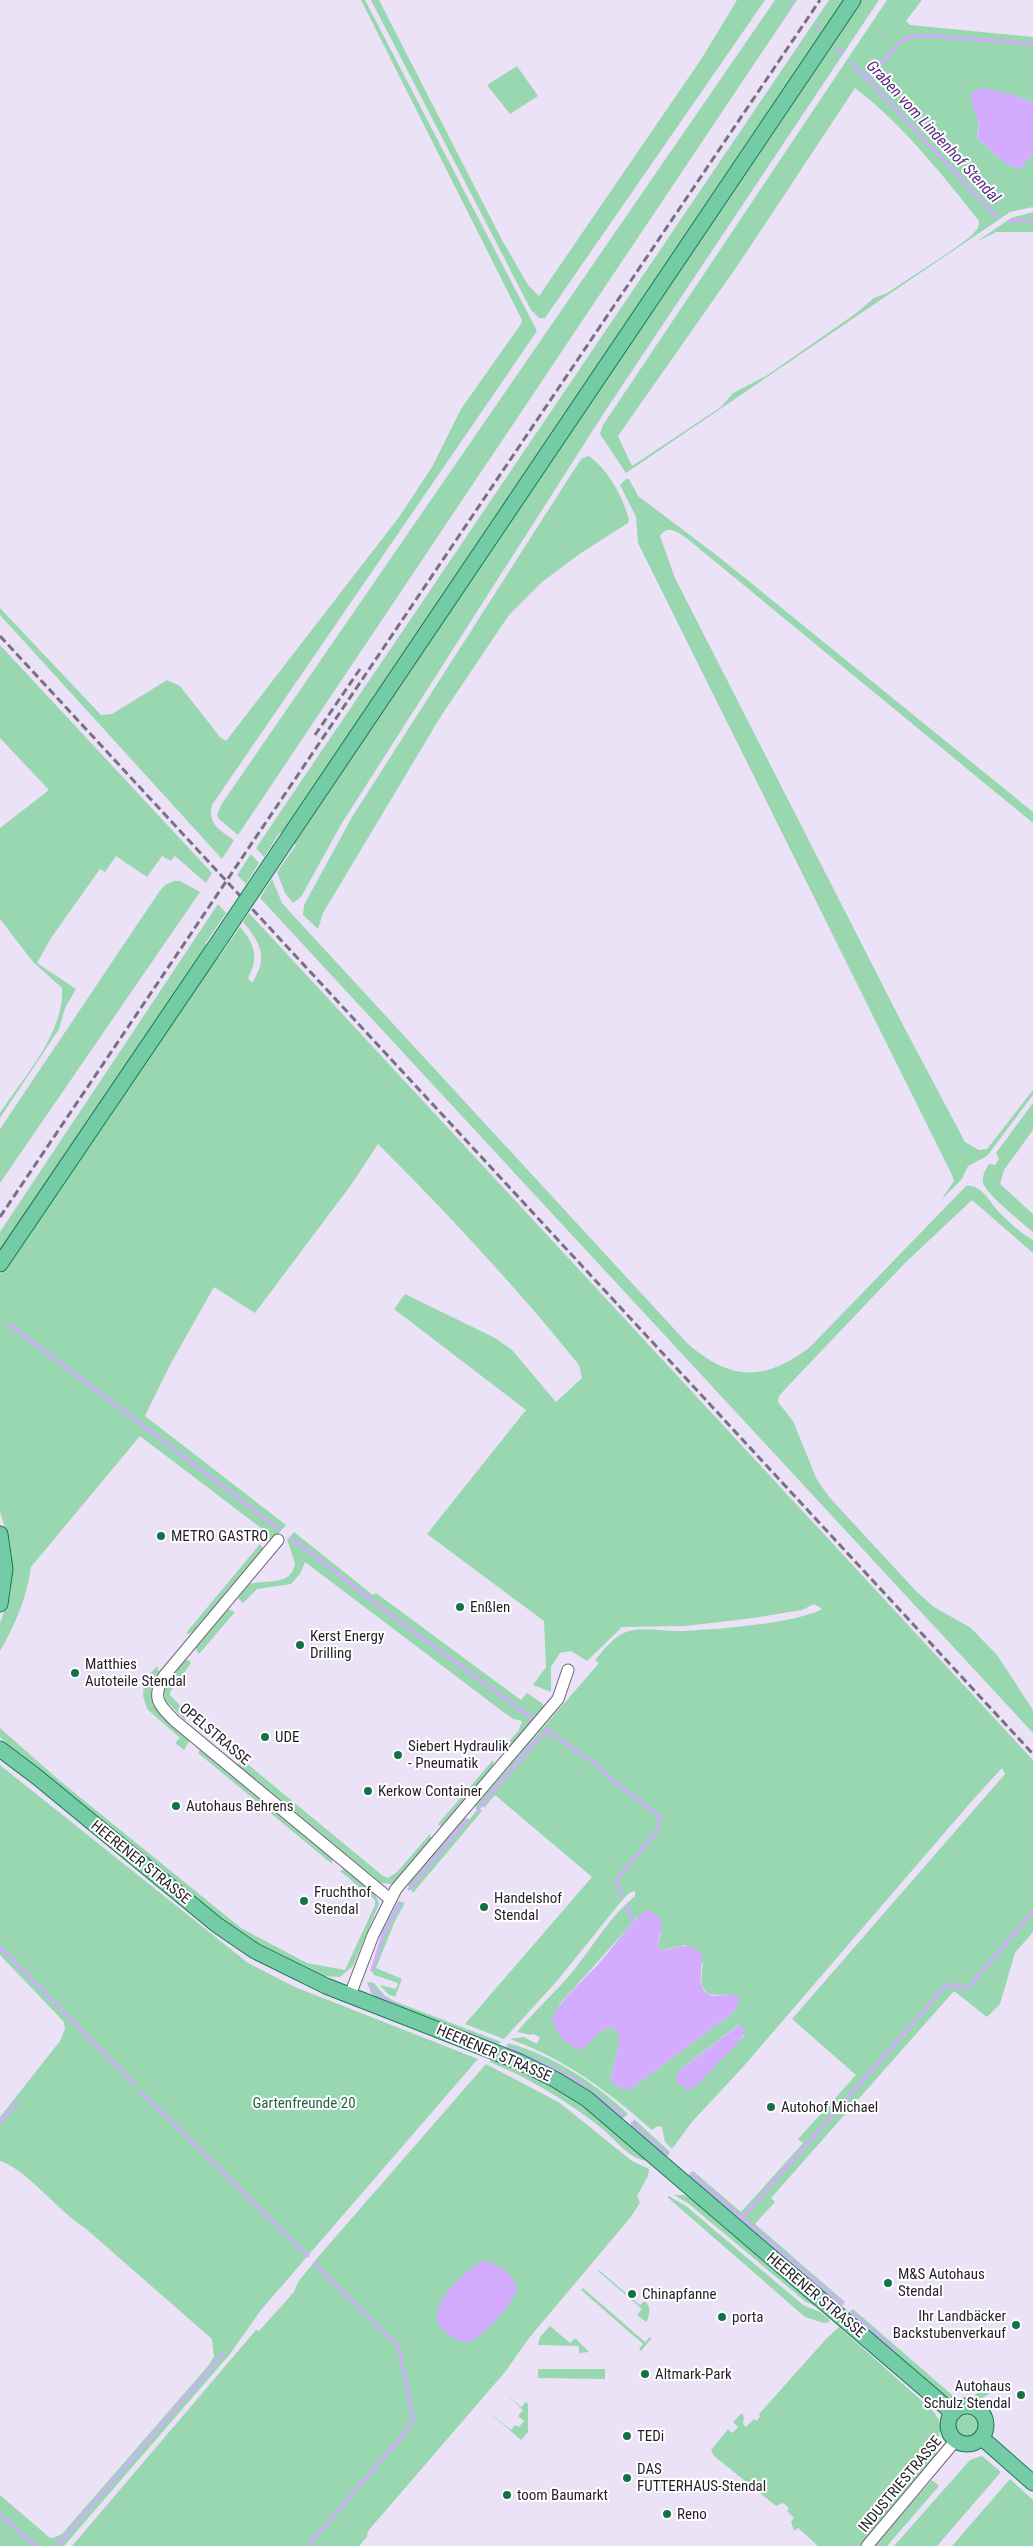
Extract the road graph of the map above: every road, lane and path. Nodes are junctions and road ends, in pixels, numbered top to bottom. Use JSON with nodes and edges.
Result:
{"nodes":[{"id":1,"x":854,"y":0,"type":"edge"},
{"id":2,"x":0,"y":1264,"type":"edge"},
{"id":3,"x":0,"y":1534,"type":"edge"},
{"id":4,"x":278,"y":1540,"type":"dead end"},
{"id":5,"x":0,"y":1604,"type":"edge"},
{"id":6,"x":568,"y":1670,"type":"dead end"},
{"id":7,"x":0,"y":1749,"type":"edge"},
{"id":8,"x":390,"y":1899,"type":"junction"},
{"id":9,"x":350,"y":1995,"type":"junction"},
{"id":10,"x":953,"y":2413,"type":"junction"},
{"id":11,"x":982,"y":2438,"type":"junction"},
{"id":12,"x":956,"y":2440,"type":"junction"},
{"id":13,"x":1033,"y":2483,"type":"edge"},
{"id":14,"x":867,"y":2546,"type":"edge"}],
"edges":[{"from":1,"to":2,"type":"main road","bridge":true},
{"from":3,"to":5,"type":"main road"},
{"from":4,"to":8,"type":"street","name":"OPELSTRASSE"},
{"from":6,"to":8,"type":"street"},
{"from":7,"to":9,"type":"main road","name":"HEERENER STRASSE"},
{"from":8,"to":9,"type":"street"},
{"from":9,"to":10,"type":"main road","name":"HEERENER STRASSE"},
{"from":10,"to":11,"type":"main road"},
{"from":10,"to":12,"type":"main road"},
{"from":11,"to":12,"type":"main road"},
{"from":11,"to":13,"type":"main road"},
{"from":12,"to":14,"type":"street","name":"INDUSTRIESTRASSE"}]}
